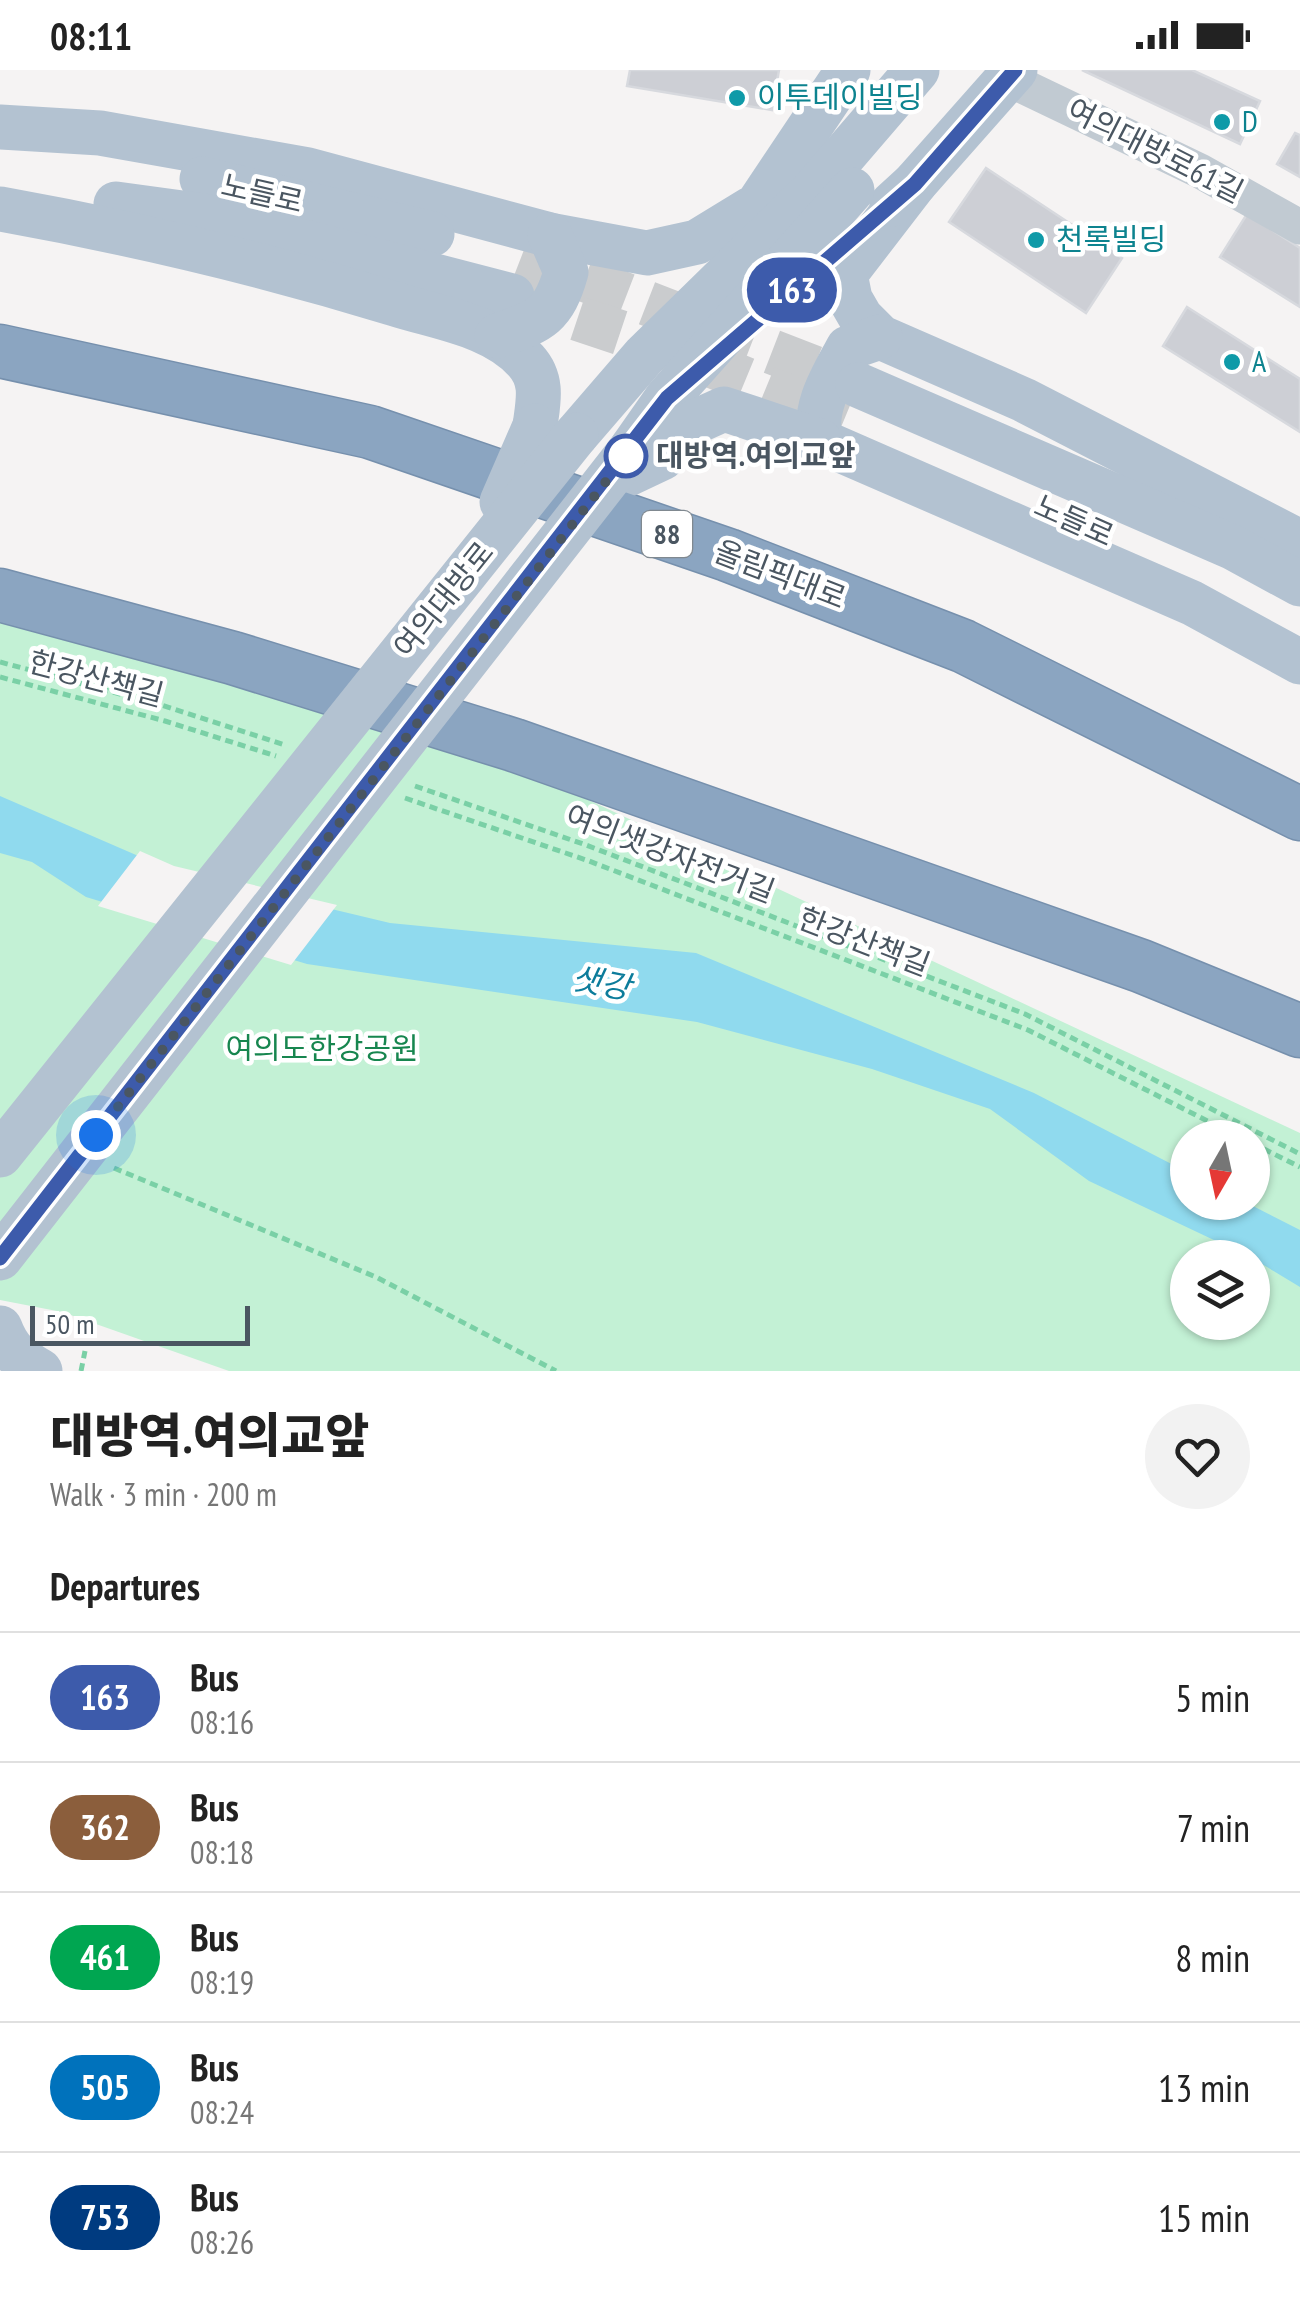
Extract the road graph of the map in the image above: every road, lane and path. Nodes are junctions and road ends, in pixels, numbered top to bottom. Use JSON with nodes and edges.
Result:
{"nodes":[{"id":1,"x":848,"y":70,"type":"edge"},
{"id":2,"x":917,"y":70,"type":"edge"},
{"id":3,"x":953,"y":70,"type":"edge"},
{"id":4,"x":1012,"y":74,"type":"edge"},
{"id":5,"x":0,"y":127,"type":"edge"},
{"id":6,"x":0,"y":149,"type":"edge"},
{"id":7,"x":915,"y":184,"type":"junction"},
{"id":8,"x":0,"y":188,"type":"edge"},
{"id":9,"x":752,"y":208,"type":"junction"},
{"id":10,"x":0,"y":209,"type":"edge"},
{"id":11,"x":1300,"y":227,"type":"edge"},
{"id":12,"x":520,"y":281,"type":"junction"},
{"id":13,"x":671,"y":329,"type":"junction"},
{"id":14,"x":880,"y":337,"type":"junction"},
{"id":15,"x":0,"y":352,"type":"edge"},
{"id":16,"x":667,"y":398,"type":"junction"},
{"id":17,"x":840,"y":415,"type":"junction"},
{"id":18,"x":555,"y":430,"type":"junction"},
{"id":19,"x":647,"y":453,"type":"junction"},
{"id":20,"x":1300,"y":542,"type":"edge"},
{"id":21,"x":1300,"y":584,"type":"edge"},
{"id":22,"x":0,"y":596,"type":"edge"},
{"id":23,"x":1300,"y":630,"type":"edge"},
{"id":24,"x":0,"y":662,"type":"edge"},
{"id":25,"x":1300,"y":662,"type":"edge"},
{"id":26,"x":0,"y":677,"type":"edge"},
{"id":27,"x":290,"y":746,"type":"dead end"},
{"id":28,"x":276,"y":756,"type":"dead end"},
{"id":29,"x":402,"y":782,"type":"dead end"},
{"id":30,"x":406,"y":798,"type":"dead end"},
{"id":31,"x":1300,"y":814,"type":"edge"},
{"id":32,"x":1300,"y":1030,"type":"edge"},
{"id":33,"x":1206,"y":1120,"type":"edge"},
{"id":34,"x":1270,"y":1152,"type":"edge"},
{"id":35,"x":1300,"y":1154,"type":"edge"},
{"id":36,"x":0,"y":1155,"type":"edge"},
{"id":37,"x":109,"y":1166,"type":"dead end"},
{"id":38,"x":1300,"y":1167,"type":"edge"},
{"id":39,"x":0,"y":1258,"type":"edge"},
{"id":40,"x":0,"y":1328,"type":"edge"},
{"id":41,"x":85,"y":1351,"type":"dead end"},
{"id":42,"x":40,"y":1371,"type":"edge"},
{"id":43,"x":81,"y":1371,"type":"edge"},
{"id":44,"x":556,"y":1371,"type":"edge"}],
"edges":[{"from":1,"to":9,"type":"main road"},
{"from":2,"to":13,"type":"main road"},
{"from":3,"to":16,"type":"main road","name":"여의대방로"},
{"from":4,"to":7,"type":"main road"},
{"from":4,"to":11,"type":"street","name":"여의대방로61길"},
{"from":5,"to":12,"type":"main road"},
{"from":6,"to":12,"type":"main road","name":"노들로"},
{"from":7,"to":14,"type":"main road"},
{"from":7,"to":16,"type":"main road"},
{"from":8,"to":12,"type":"main road","name":"노들로"},
{"from":9,"to":12,"type":"main road"},
{"from":9,"to":13,"type":"main road"},
{"from":10,"to":12,"type":"main road"},
{"from":12,"to":18,"type":"main road"},
{"from":13,"to":18,"type":"main road"},
{"from":14,"to":17,"type":"main road"},
{"from":14,"to":20,"type":"main road"},
{"from":15,"to":31,"type":"highway","name":"올림픽대로","number":"88"},
{"from":16,"to":19,"type":"main road","name":"여의대방로"},
{"from":17,"to":19,"type":"main road"},
{"from":17,"to":21,"type":"main road","name":"노들로"},
{"from":17,"to":23,"type":"main road","name":"노들로"},
{"from":17,"to":25,"type":"main road"},
{"from":18,"to":36,"type":"main road","name":"여의대방로","bridge":true},
{"from":19,"to":39,"type":"main road","name":"여의대방로","bridge":true},
{"from":22,"to":32,"type":"highway"},
{"from":24,"to":27,"type":"path"},
{"from":26,"to":28,"type":"path","name":"한강산책길"},
{"from":29,"to":35,"type":"path","name":"여의샛강자전거길"},
{"from":30,"to":33,"type":"path","name":"한강산책길"},
{"from":34,"to":38,"type":"path"},
{"from":37,"to":44,"type":"path"},
{"from":40,"to":42,"type":"main road"},
{"from":41,"to":43,"type":"path"}]}
